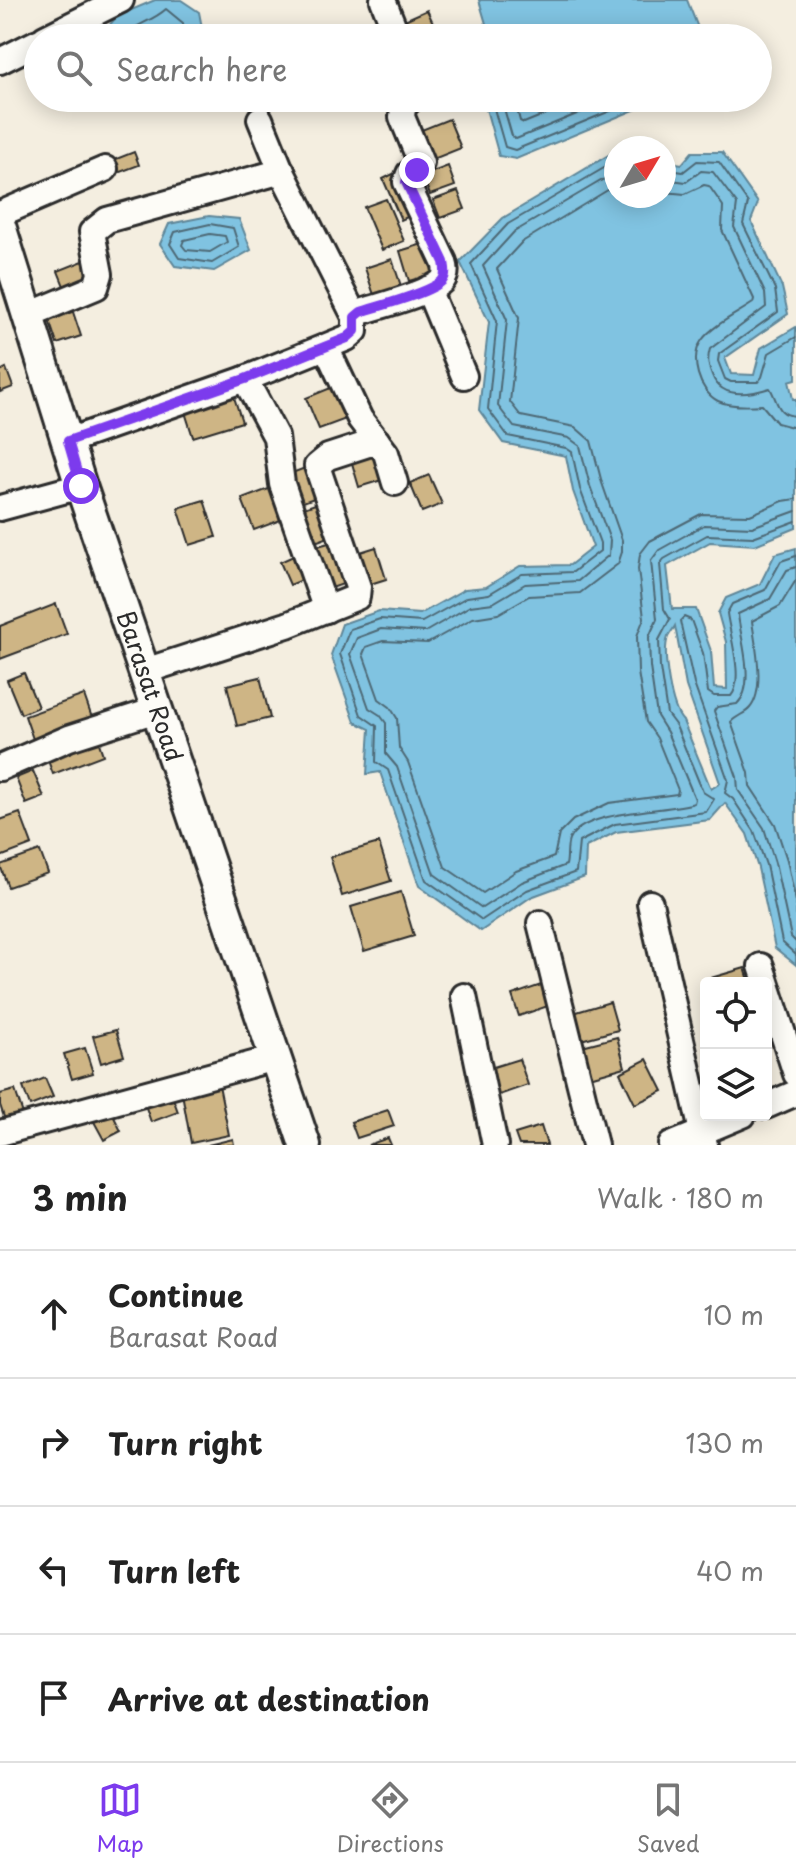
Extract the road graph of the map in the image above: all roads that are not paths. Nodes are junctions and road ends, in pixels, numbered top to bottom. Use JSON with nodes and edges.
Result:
{"nodes":[{"id":1,"x":121,"y":0,"type":"edge"},
{"id":2,"x":383,"y":0,"type":"edge"},
{"id":3,"x":73,"y":24,"type":"edge"},
{"id":4,"x":392,"y":24,"type":"edge"},
{"id":5,"x":24,"y":49,"type":"edge"},
{"id":6,"x":0,"y":61,"type":"edge"},
{"id":7,"x":402,"y":112,"type":"edge"},
{"id":8,"x":260,"y":119,"type":"dead end"},
{"id":9,"x":105,"y":169,"type":"dead end"},
{"id":10,"x":282,"y":171,"type":"junction"},
{"id":11,"x":0,"y":214,"type":"edge"},
{"id":12,"x":0,"y":226,"type":"edge"},
{"id":13,"x":428,"y":289,"type":"junction"},
{"id":14,"x":26,"y":316,"type":"junction"},
{"id":15,"x":355,"y":317,"type":"junction"},
{"id":16,"x":326,"y":347,"type":"junction"},
{"id":17,"x":464,"y":376,"type":"dead end"},
{"id":18,"x":245,"y":379,"type":"junction"},
{"id":19,"x":68,"y":441,"type":"junction"},
{"id":20,"x":377,"y":441,"type":"junction"},
{"id":21,"x":395,"y":483,"type":"dead end"},
{"id":22,"x":81,"y":486,"type":"junction"},
{"id":23,"x":0,"y":508,"type":"edge"},
{"id":24,"x":326,"y":610,"type":"junction"},
{"id":25,"x":142,"y":672,"type":"junction"},
{"id":26,"x":156,"y":710,"type":"junction"},
{"id":27,"x":0,"y":768,"type":"edge"},
{"id":28,"x":650,"y":903,"type":"dead end"},
{"id":29,"x":540,"y":923,"type":"dead end"},
{"id":30,"x":761,"y":966,"type":"dead end"},
{"id":31,"x":464,"y":996,"type":"dead end"},
{"id":32,"x":275,"y":1058,"type":"junction"},
{"id":33,"x":796,"y":1074,"type":"edge"},
{"id":34,"x":796,"y":1093,"type":"edge"},
{"id":35,"x":772,"y":1103,"type":"edge"},
{"id":36,"x":733,"y":1121,"type":"edge"},
{"id":37,"x":0,"y":1133,"type":"edge"},
{"id":38,"x":704,"y":1139,"type":"edge"},
{"id":39,"x":305,"y":1145,"type":"edge"},
{"id":40,"x":495,"y":1145,"type":"edge"},
{"id":41,"x":595,"y":1145,"type":"edge"},
{"id":42,"x":671,"y":1145,"type":"edge"}],
"edges":[{"from":1,"to":3,"type":"street"},
{"from":2,"to":4,"type":"street"},
{"from":5,"to":6,"type":"street"},
{"from":7,"to":13,"type":"street"},
{"from":8,"to":10,"type":"street"},
{"from":9,"to":11,"type":"street"},
{"from":10,"to":14,"type":"street"},
{"from":10,"to":15,"type":"street"},
{"from":12,"to":14,"type":"main road","name":"Barasat Road"},
{"from":13,"to":15,"type":"street"},
{"from":13,"to":17,"type":"street"},
{"from":14,"to":19,"type":"main road","name":"Barasat Road"},
{"from":15,"to":16,"type":"street"},
{"from":16,"to":18,"type":"street"},
{"from":16,"to":20,"type":"street"},
{"from":18,"to":19,"type":"street"},
{"from":18,"to":24,"type":"street"},
{"from":19,"to":22,"type":"main road","name":"Barasat Road"},
{"from":20,"to":21,"type":"street"},
{"from":20,"to":24,"type":"street"},
{"from":22,"to":23,"type":"street"},
{"from":22,"to":25,"type":"main road","name":"Barasat Road"},
{"from":24,"to":25,"type":"street"},
{"from":25,"to":26,"type":"main road","name":"Barasat Road"},
{"from":26,"to":27,"type":"street"},
{"from":26,"to":32,"type":"main road","name":"Barasat Road"},
{"from":28,"to":38,"type":"street"},
{"from":29,"to":41,"type":"street"},
{"from":30,"to":33,"type":"street"},
{"from":31,"to":40,"type":"street"},
{"from":32,"to":37,"type":"street"},
{"from":32,"to":39,"type":"main road","name":"Barasat Road"},
{"from":34,"to":35,"type":"street"},
{"from":36,"to":38,"type":"street"},
{"from":38,"to":42,"type":"street"}]}
